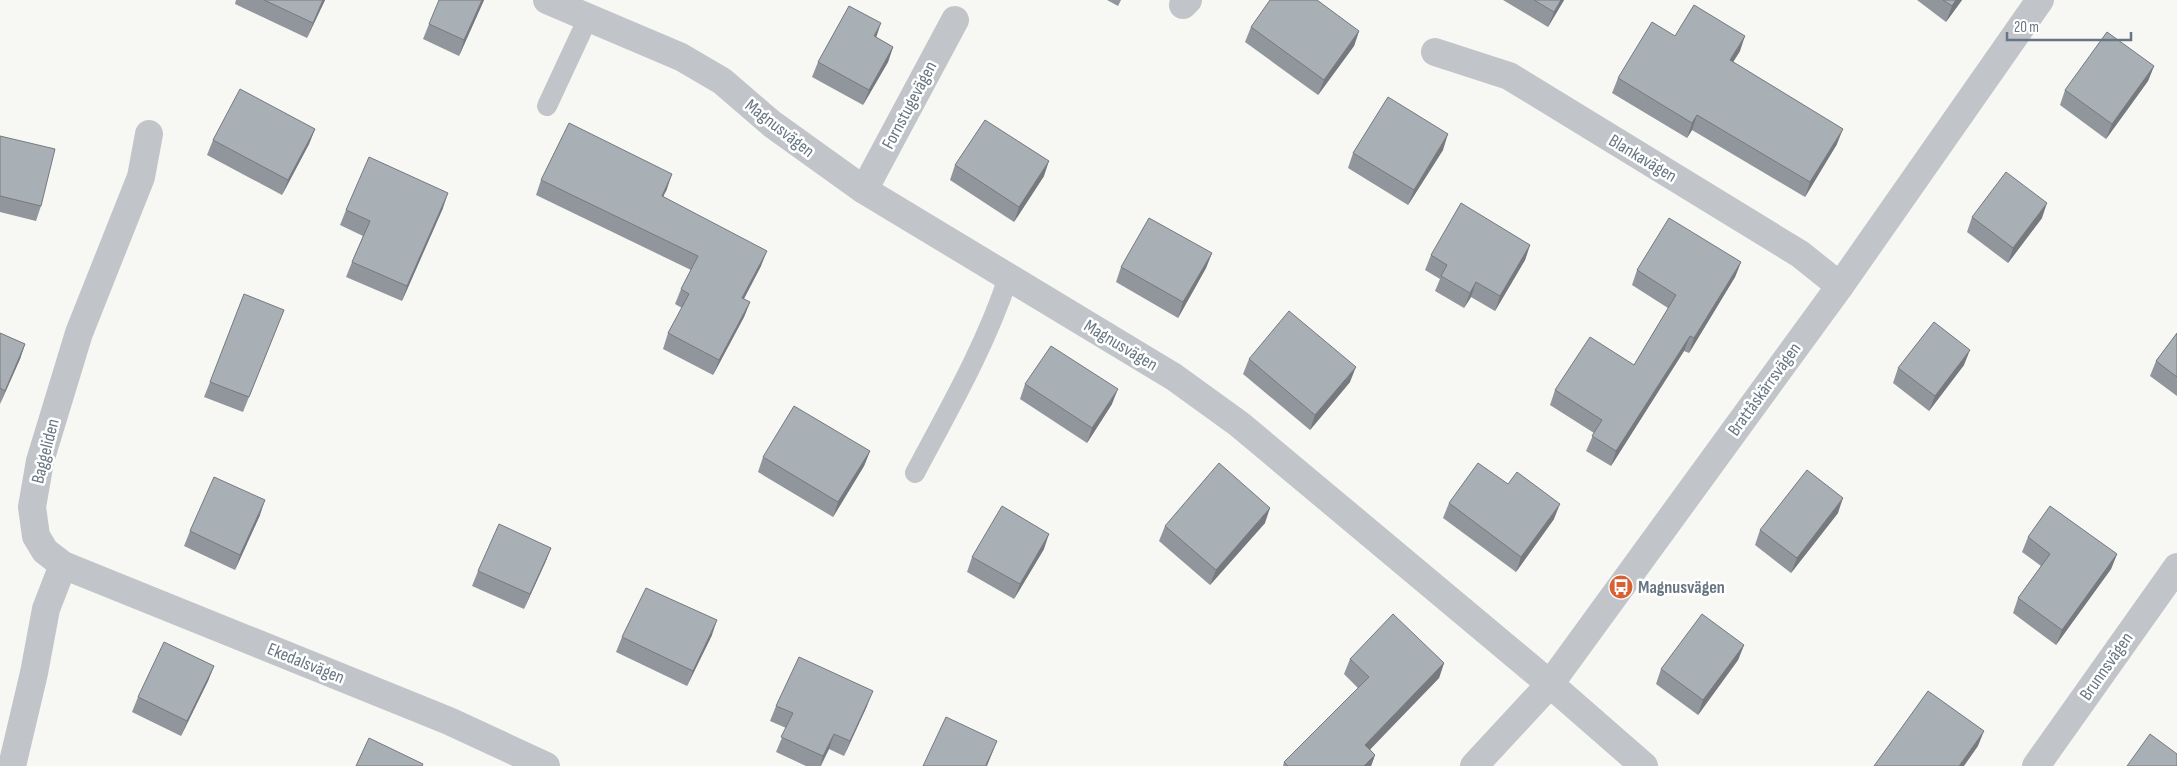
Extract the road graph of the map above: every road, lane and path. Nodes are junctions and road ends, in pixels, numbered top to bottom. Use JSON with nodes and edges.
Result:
{"nodes":[{"id":1,"x":548,"y":0,"type":"edge"},
{"id":2,"x":2040,"y":0,"type":"edge"},
{"id":3,"x":588,"y":18,"type":"junction"},
{"id":4,"x":955,"y":20,"type":"dead end"},
{"id":5,"x":1435,"y":52,"type":"dead end"},
{"id":6,"x":547,"y":106,"type":"dead end"},
{"id":7,"x":149,"y":134,"type":"dead end"},
{"id":8,"x":864,"y":190,"type":"junction"},
{"id":9,"x":1008,"y":278,"type":"junction"},
{"id":10,"x":1840,"y":286,"type":"junction"},
{"id":11,"x":915,"y":473,"type":"dead end"},
{"id":12,"x":63,"y":564,"type":"junction"},
{"id":13,"x":2177,"y":566,"type":"edge"},
{"id":14,"x":1550,"y":684,"type":"junction"},
{"id":15,"x":12,"y":766,"type":"edge"},
{"id":16,"x":546,"y":766,"type":"edge"},
{"id":17,"x":1474,"y":766,"type":"edge"},
{"id":18,"x":1644,"y":766,"type":"edge"},
{"id":19,"x":2036,"y":766,"type":"edge"}],
"edges":[{"from":1,"to":3,"type":"street","name":"Magnusvägen"},
{"from":2,"to":10,"type":"street","name":"Brattåskärrsvägen"},
{"from":3,"to":6,"type":"lane"},
{"from":3,"to":8,"type":"street","name":"Magnusvägen"},
{"from":4,"to":8,"type":"street","name":"Fornstugevägen"},
{"from":5,"to":10,"type":"street","name":"Blankavägen"},
{"from":7,"to":12,"type":"street","name":"Baggeliden"},
{"from":8,"to":9,"type":"street","name":"Magnusvägen"},
{"from":9,"to":11,"type":"lane"},
{"from":9,"to":14,"type":"street","name":"Magnusvägen"},
{"from":10,"to":14,"type":"street","name":"Brattåskärrsvägen"},
{"from":12,"to":15,"type":"street"},
{"from":12,"to":16,"type":"street","name":"Ekedalsvägen"},
{"from":13,"to":19,"type":"street","name":"Brunnsvägen"},
{"from":14,"to":17,"type":"street","name":"Brattåskärrsvägen"},
{"from":14,"to":18,"type":"street","name":"Magnusvägen"}]}
